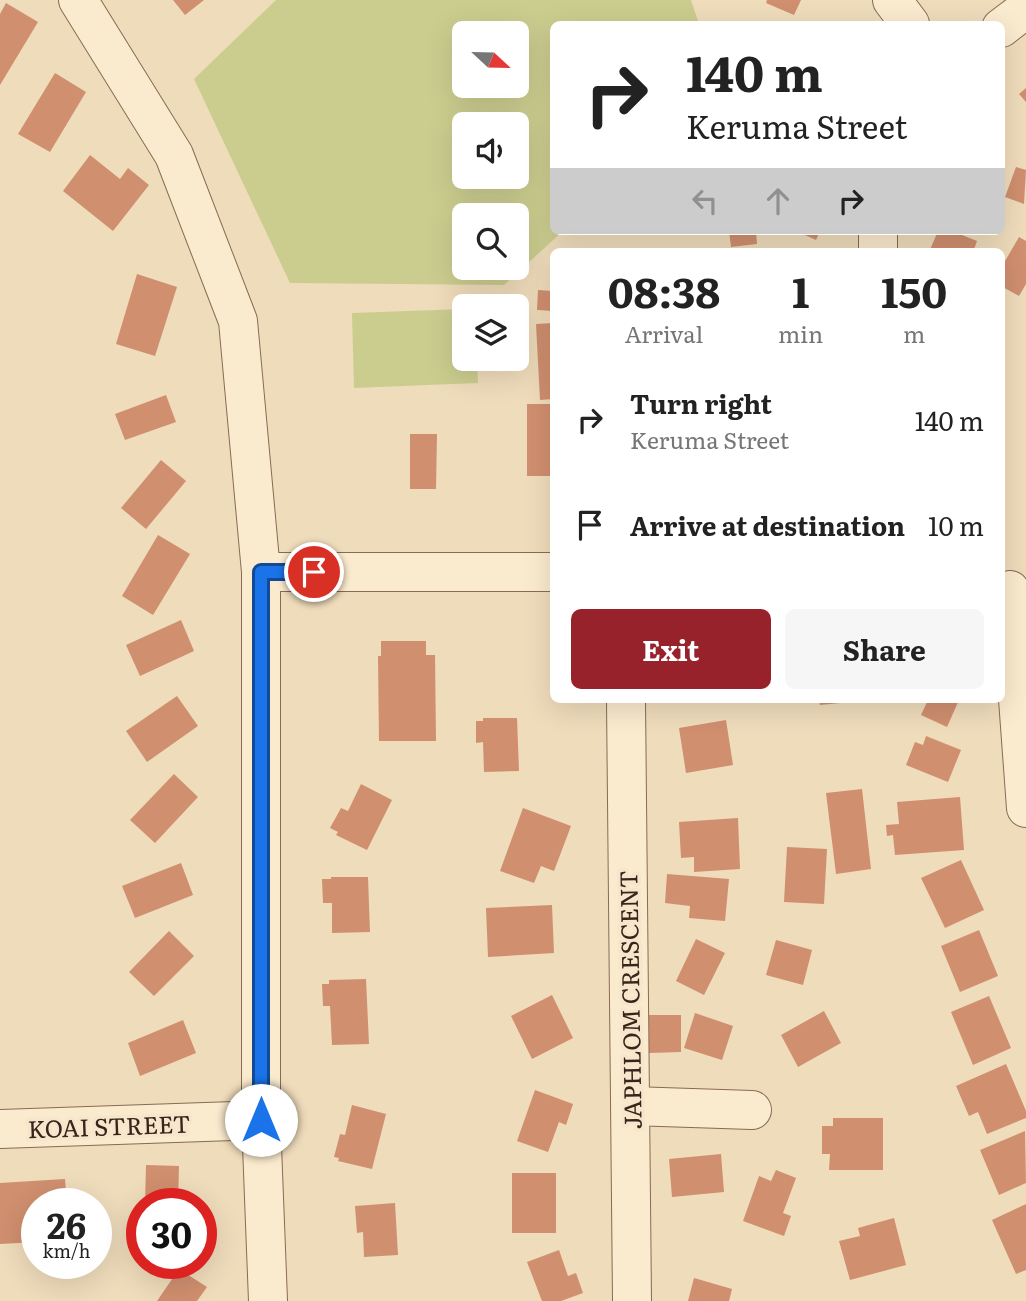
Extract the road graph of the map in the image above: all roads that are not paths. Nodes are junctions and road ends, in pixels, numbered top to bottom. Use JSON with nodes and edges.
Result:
{"nodes":[{"id":1,"x":78,"y":0,"type":"edge"},
{"id":2,"x":892,"y":0,"type":"edge"},
{"id":3,"x":1026,"y":9,"type":"edge"},
{"id":4,"x":908,"y":21,"type":"edge"},
{"id":5,"x":1005,"y":25,"type":"edge"},
{"id":6,"x":261,"y":572,"type":"junction"},
{"id":7,"x":550,"y":572,"type":"edge"},
{"id":8,"x":1012,"y":590,"type":"edge"},
{"id":9,"x":626,"y":703,"type":"edge"},
{"id":10,"x":1026,"y":808,"type":"edge"},
{"id":11,"x":631,"y":1106,"type":"junction"},
{"id":12,"x":752,"y":1110,"type":"dead end"},
{"id":13,"x":261,"y":1120,"type":"junction"},
{"id":14,"x":0,"y":1129,"type":"edge"},
{"id":15,"x":268,"y":1301,"type":"edge"},
{"id":16,"x":632,"y":1301,"type":"edge"}],
"edges":[{"from":1,"to":6,"type":"street"},
{"from":2,"to":4,"type":"street"},
{"from":3,"to":5,"type":"street"},
{"from":6,"to":7,"type":"street"},
{"from":6,"to":13,"type":"street"},
{"from":8,"to":10,"type":"street"},
{"from":9,"to":11,"type":"street","name":"JAPHLOM CRESCENT"},
{"from":11,"to":12,"type":"street"},
{"from":11,"to":16,"type":"street","name":"JAPHLOM CRESCENT"},
{"from":13,"to":14,"type":"street","name":"KOAI STREET"},
{"from":13,"to":15,"type":"street"}]}
